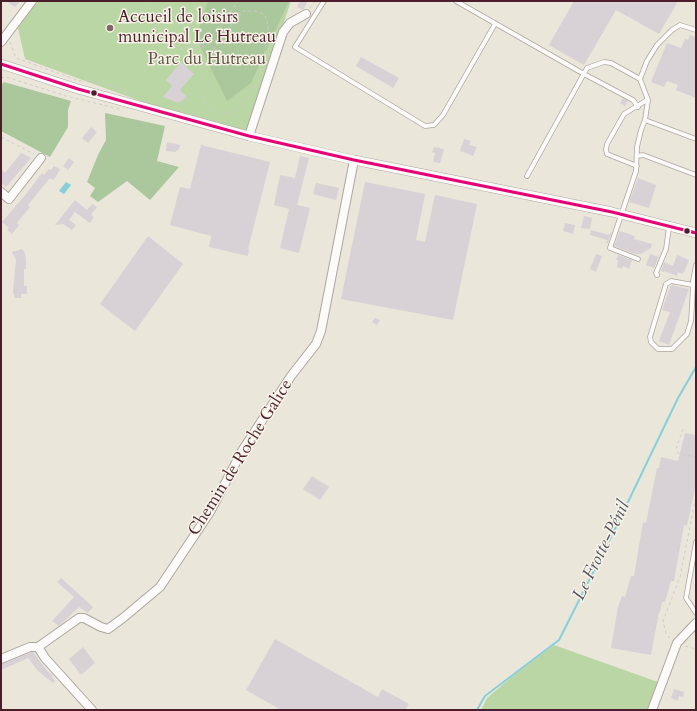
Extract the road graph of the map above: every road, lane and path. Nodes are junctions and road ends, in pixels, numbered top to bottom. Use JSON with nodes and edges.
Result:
{"nodes":[{"id":1,"x":32,"y":1,"type":"edge"},
{"id":2,"x":149,"y":1,"type":"edge"},
{"id":3,"x":238,"y":1,"type":"edge"},
{"id":4,"x":315,"y":1,"type":"edge"},
{"id":5,"x":324,"y":1,"type":"edge"},
{"id":6,"x":456,"y":1,"type":"edge"},
{"id":7,"x":306,"y":14,"type":"joint"},
{"id":8,"x":495,"y":24,"type":"junction"},
{"id":9,"x":696,"y":30,"type":"edge"},
{"id":10,"x":2,"y":39,"type":"edge"},
{"id":11,"x":202,"y":45,"type":"junction"},
{"id":12,"x":1,"y":56,"type":"edge"},
{"id":13,"x":209,"y":56,"type":"junction"},
{"id":14,"x":1,"y":64,"type":"edge"},
{"id":15,"x":584,"y":74,"type":"junction"},
{"id":16,"x":640,"y":79,"type":"junction"},
{"id":17,"x":80,"y":81,"type":"dead end"},
{"id":18,"x":648,"y":100,"type":"junction"},
{"id":19,"x":638,"y":107,"type":"junction"},
{"id":20,"x":645,"y":120,"type":"junction"},
{"id":21,"x":249,"y":136,"type":"junction"},
{"id":22,"x":1,"y":137,"type":"edge"},
{"id":23,"x":696,"y":139,"type":"edge"},
{"id":24,"x":637,"y":156,"type":"junction"},
{"id":25,"x":42,"y":158,"type":"joint"},
{"id":26,"x":354,"y":160,"type":"junction"},
{"id":27,"x":637,"y":166,"type":"junction"},
{"id":28,"x":696,"y":175,"type":"edge"},
{"id":29,"x":527,"y":176,"type":"dead end"},
{"id":30,"x":1,"y":192,"type":"edge"},
{"id":31,"x":622,"y":214,"type":"junction"},
{"id":32,"x":670,"y":226,"type":"junction"},
{"id":33,"x":696,"y":233,"type":"edge"},
{"id":34,"x":638,"y":259,"type":"dead end"},
{"id":35,"x":696,"y":265,"type":"edge"},
{"id":36,"x":657,"y":275,"type":"dead end"},
{"id":37,"x":693,"y":285,"type":"junction"},
{"id":38,"x":683,"y":429,"type":"dead end"},
{"id":39,"x":696,"y":457,"type":"edge"},
{"id":40,"x":696,"y":496,"type":"edge"},
{"id":41,"x":696,"y":542,"type":"edge"},
{"id":42,"x":696,"y":613,"type":"edge"},
{"id":43,"x":696,"y":624,"type":"edge"},
{"id":44,"x":676,"y":643,"type":"junction"},
{"id":45,"x":38,"y":647,"type":"junction"},
{"id":46,"x":696,"y":649,"type":"edge"},
{"id":47,"x":1,"y":660,"type":"edge"},
{"id":48,"x":92,"y":710,"type":"edge"},
{"id":49,"x":652,"y":710,"type":"edge"}],
"edges":[{"from":1,"to":10,"type":"street"},
{"from":2,"to":11,"type":"path"},
{"from":3,"to":11,"type":"path"},
{"from":4,"to":7,"type":"path"},
{"from":5,"to":8,"type":"lane"},
{"from":6,"to":8,"type":"lane"},
{"from":7,"to":21,"type":"street"},
{"from":8,"to":15,"type":"lane"},
{"from":9,"to":16,"type":"lane"},
{"from":10,"to":17,"type":"path"},
{"from":11,"to":13,"type":"path"},
{"from":12,"to":14,"type":"street"},
{"from":13,"to":13,"type":"path"},
{"from":14,"to":21,"type":"street"},
{"from":15,"to":16,"type":"lane"},
{"from":15,"to":19,"type":"lane"},
{"from":15,"to":29,"type":"lane"},
{"from":16,"to":18,"type":"lane"},
{"from":18,"to":19,"type":"lane"},
{"from":18,"to":20,"type":"lane"},
{"from":19,"to":27,"type":"lane"},
{"from":20,"to":23,"type":"lane"},
{"from":20,"to":24,"type":"lane"},
{"from":21,"to":26,"type":"street"},
{"from":22,"to":25,"type":"path"},
{"from":24,"to":27,"type":"lane"},
{"from":24,"to":28,"type":"lane"},
{"from":25,"to":30,"type":"street"},
{"from":26,"to":31,"type":"street"},
{"from":26,"to":45,"type":"street","name":"Chemin de Roche Galice"},
{"from":27,"to":31,"type":"lane"},
{"from":31,"to":32,"type":"street"},
{"from":31,"to":34,"type":"lane"},
{"from":32,"to":33,"type":"street"},
{"from":32,"to":36,"type":"lane"},
{"from":35,"to":37,"type":"lane"},
{"from":37,"to":37,"type":"lane"},
{"from":38,"to":39,"type":"path"},
{"from":40,"to":44,"type":"path"},
{"from":41,"to":42,"type":"lane"},
{"from":43,"to":44,"type":"street"},
{"from":44,"to":46,"type":"path"},
{"from":44,"to":49,"type":"street"},
{"from":45,"to":47,"type":"street"},
{"from":45,"to":48,"type":"street"}]}
